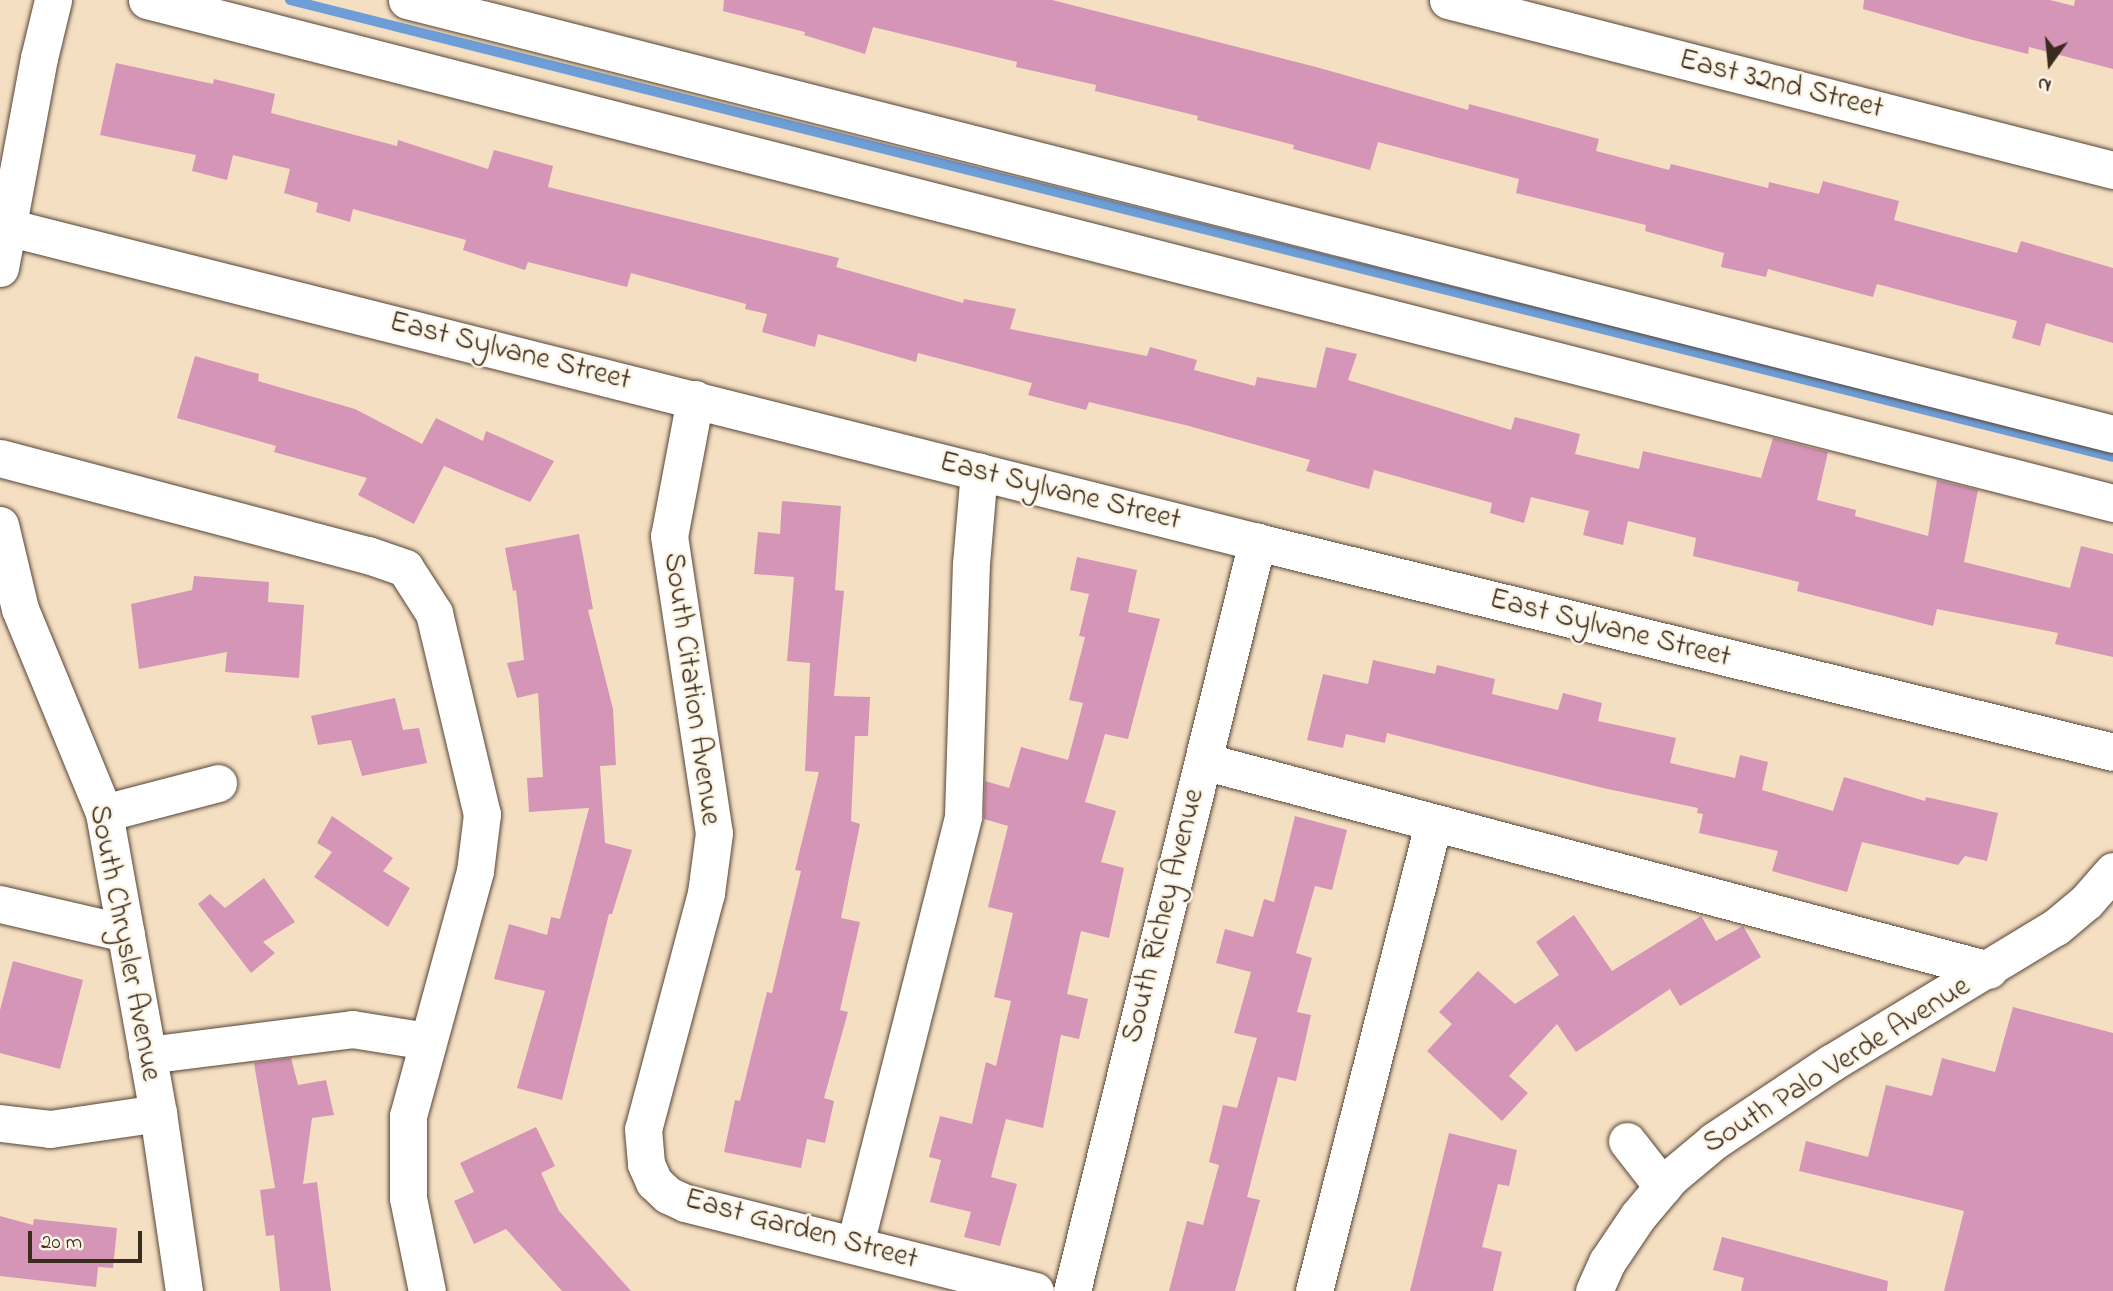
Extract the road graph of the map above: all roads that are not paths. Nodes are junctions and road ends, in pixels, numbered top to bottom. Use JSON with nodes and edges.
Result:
{"nodes":[{"id":1,"x":53,"y":0,"type":"edge"},
{"id":2,"x":148,"y":0,"type":"edge"},
{"id":3,"x":407,"y":0,"type":"edge"},
{"id":4,"x":1448,"y":0,"type":"edge"},
{"id":5,"x":2113,"y":170,"type":"edge"},
{"id":6,"x":7,"y":227,"type":"junction"},
{"id":7,"x":0,"y":268,"type":"edge"},
{"id":8,"x":695,"y":399,"type":"junction"},
{"id":9,"x":2113,"y":435,"type":"edge"},
{"id":10,"x":0,"y":458,"type":"edge"},
{"id":11,"x":979,"y":471,"type":"junction"},
{"id":12,"x":2113,"y":503,"type":"edge"},
{"id":13,"x":0,"y":525,"type":"edge"},
{"id":14,"x":1256,"y":542,"type":"junction"},
{"id":15,"x":10,"y":612,"type":"edge"},
{"id":16,"x":2113,"y":752,"type":"edge"},
{"id":17,"x":1203,"y":761,"type":"junction"},
{"id":18,"x":218,"y":783,"type":"dead end"},
{"id":19,"x":104,"y":813,"type":"junction"},
{"id":20,"x":1433,"y":823,"type":"junction"},
{"id":21,"x":2113,"y":871,"type":"edge"},
{"id":22,"x":0,"y":904,"type":"edge"},
{"id":23,"x":126,"y":933,"type":"junction"},
{"id":24,"x":1989,"y":970,"type":"junction"},
{"id":25,"x":427,"y":1041,"type":"junction"},
{"id":26,"x":147,"y":1055,"type":"junction"},
{"id":27,"x":158,"y":1113,"type":"junction"},
{"id":28,"x":0,"y":1123,"type":"edge"},
{"id":29,"x":1627,"y":1142,"type":"dead end"},
{"id":30,"x":654,"y":1182,"type":"joint"},
{"id":31,"x":1663,"y":1187,"type":"junction"},
{"id":32,"x":855,"y":1244,"type":"junction"},
{"id":33,"x":184,"y":1291,"type":"edge"},
{"id":34,"x":427,"y":1291,"type":"edge"},
{"id":35,"x":1035,"y":1291,"type":"edge"},
{"id":36,"x":1072,"y":1291,"type":"edge"},
{"id":37,"x":1314,"y":1291,"type":"edge"},
{"id":38,"x":1594,"y":1291,"type":"edge"}],
"edges":[{"from":1,"to":6,"type":"street"},
{"from":2,"to":12,"type":"street"},
{"from":3,"to":9,"type":"street"},
{"from":4,"to":5,"type":"street","name":"East 32nd Street"},
{"from":6,"to":7,"type":"street"},
{"from":6,"to":8,"type":"street","name":"East Sylvane Street"},
{"from":8,"to":11,"type":"street","name":"East Sylvane Street"},
{"from":8,"to":30,"type":"street","name":"South Citation Avenue"},
{"from":10,"to":25,"type":"street"},
{"from":11,"to":14,"type":"street","name":"East Sylvane Street"},
{"from":11,"to":32,"type":"street"},
{"from":13,"to":15,"type":"street","name":"South Chrysler Avenue"},
{"from":14,"to":16,"type":"street","name":"East Sylvane Street"},
{"from":14,"to":17,"type":"street","name":"South Richey Avenue"},
{"from":15,"to":19,"type":"street","name":"South Chrysler Avenue"},
{"from":17,"to":20,"type":"street"},
{"from":17,"to":36,"type":"street","name":"South Richey Avenue"},
{"from":18,"to":19,"type":"street"},
{"from":19,"to":23,"type":"street","name":"South Chrysler Avenue"},
{"from":20,"to":24,"type":"street"},
{"from":20,"to":37,"type":"street"},
{"from":21,"to":24,"type":"street","name":"South Palo Verde Avenue"},
{"from":22,"to":23,"type":"street"},
{"from":23,"to":26,"type":"street","name":"South Chrysler Avenue"},
{"from":24,"to":31,"type":"street","name":"South Palo Verde Avenue"},
{"from":25,"to":26,"type":"street"},
{"from":25,"to":34,"type":"street"},
{"from":26,"to":27,"type":"street","name":"South Chrysler Avenue"},
{"from":27,"to":28,"type":"street"},
{"from":27,"to":33,"type":"street","name":"South Chrysler Avenue"},
{"from":29,"to":31,"type":"street"},
{"from":30,"to":32,"type":"street","name":"East Garden Street"},
{"from":31,"to":38,"type":"street","name":"South Palo Verde Avenue"},
{"from":32,"to":35,"type":"street","name":"East Garden Street"}]}
